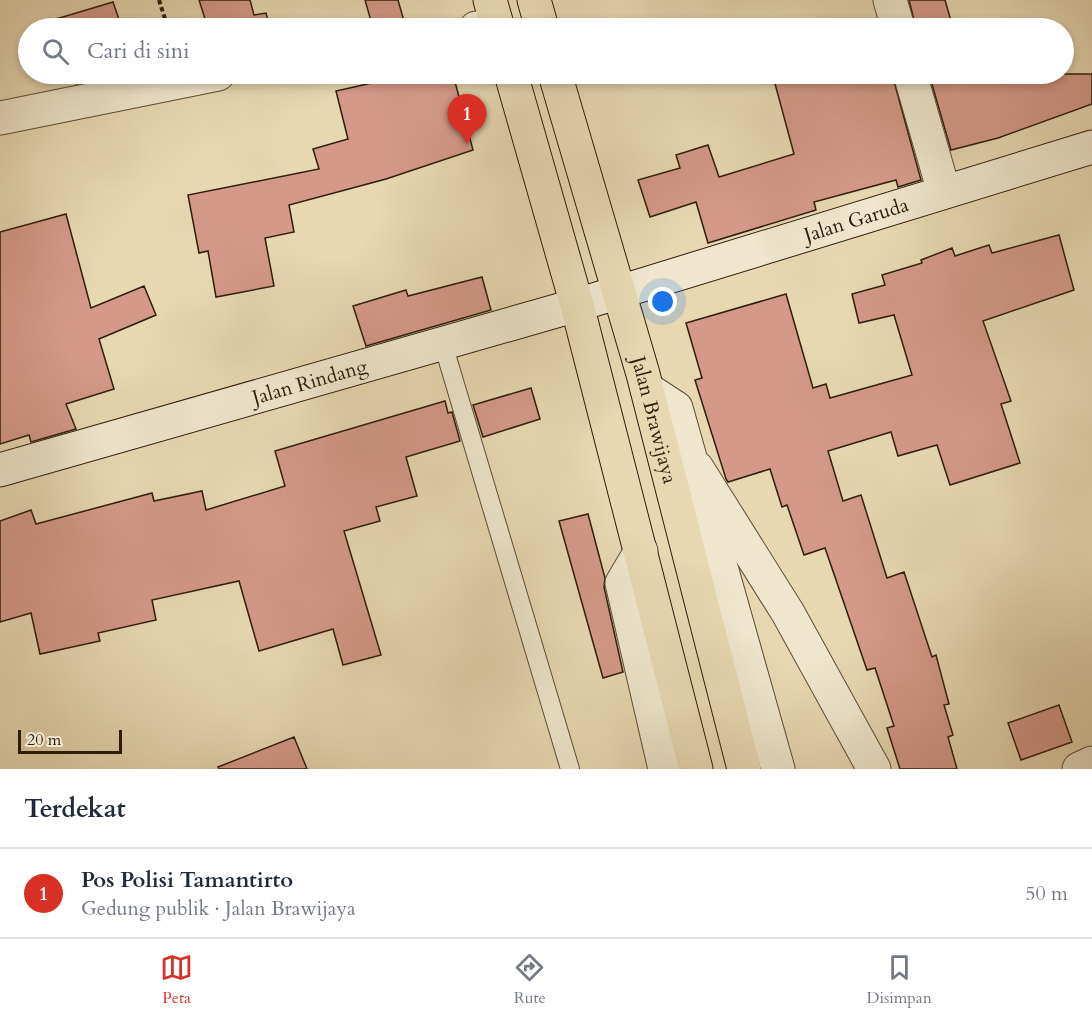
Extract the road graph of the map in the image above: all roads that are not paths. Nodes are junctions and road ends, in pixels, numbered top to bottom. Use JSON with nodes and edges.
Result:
{"nodes":[{"id":1,"x":534,"y":0,"type":"edge"},
{"id":2,"x":890,"y":0,"type":"edge"},
{"id":3,"x":539,"y":18,"type":"edge"},
{"id":4,"x":895,"y":18,"type":"edge"},
{"id":5,"x":168,"y":84,"type":"edge"},
{"id":6,"x":514,"y":84,"type":"edge"},
{"id":7,"x":558,"y":84,"type":"edge"},
{"id":8,"x":913,"y":84,"type":"edge"},
{"id":9,"x":0,"y":118,"type":"edge"},
{"id":10,"x":1092,"y":147,"type":"edge"},
{"id":11,"x":944,"y":192,"type":"junction"},
{"id":12,"x":620,"y":291,"type":"junction"},
{"id":13,"x":578,"y":305,"type":"junction"},
{"id":14,"x":443,"y":344,"type":"junction"},
{"id":15,"x":647,"y":389,"type":"junction"},
{"id":16,"x":690,"y":455,"type":"junction"},
{"id":17,"x":0,"y":470,"type":"edge"},
{"id":18,"x":641,"y":551,"type":"junction"},
{"id":19,"x":1092,"y":763,"type":"edge"},
{"id":20,"x":570,"y":769,"type":"edge"},
{"id":21,"x":665,"y":769,"type":"edge"},
{"id":22,"x":696,"y":769,"type":"edge"},
{"id":23,"x":744,"y":769,"type":"edge"},
{"id":24,"x":778,"y":769,"type":"edge"},
{"id":25,"x":874,"y":769,"type":"edge"},
{"id":26,"x":1079,"y":769,"type":"edge"}],
"edges":[{"from":1,"to":3,"type":"highway"},
{"from":2,"to":4,"type":"street"},
{"from":5,"to":9,"type":"street"},
{"from":6,"to":13,"type":"highway"},
{"from":7,"to":12,"type":"highway","name":"Jalan Brawijaya"},
{"from":8,"to":11,"type":"street"},
{"from":10,"to":11,"type":"street","name":"Jalan Garuda"},
{"from":11,"to":12,"type":"street","name":"Jalan Garuda"},
{"from":12,"to":13,"type":"street","name":"Jalan Rindang"},
{"from":12,"to":15,"type":"highway","name":"Jalan Brawijaya"},
{"from":13,"to":14,"type":"street","name":"Jalan Rindang"},
{"from":13,"to":18,"type":"highway"},
{"from":14,"to":17,"type":"street","name":"Jalan Rindang"},
{"from":14,"to":20,"type":"lane"},
{"from":15,"to":16,"type":"street"},
{"from":15,"to":23,"type":"highway","name":"Jalan Brawijaya"},
{"from":16,"to":24,"type":"street"},
{"from":16,"to":25,"type":"street"},
{"from":18,"to":21,"type":"street"},
{"from":18,"to":22,"type":"highway"},
{"from":19,"to":26,"type":"street"}]}
